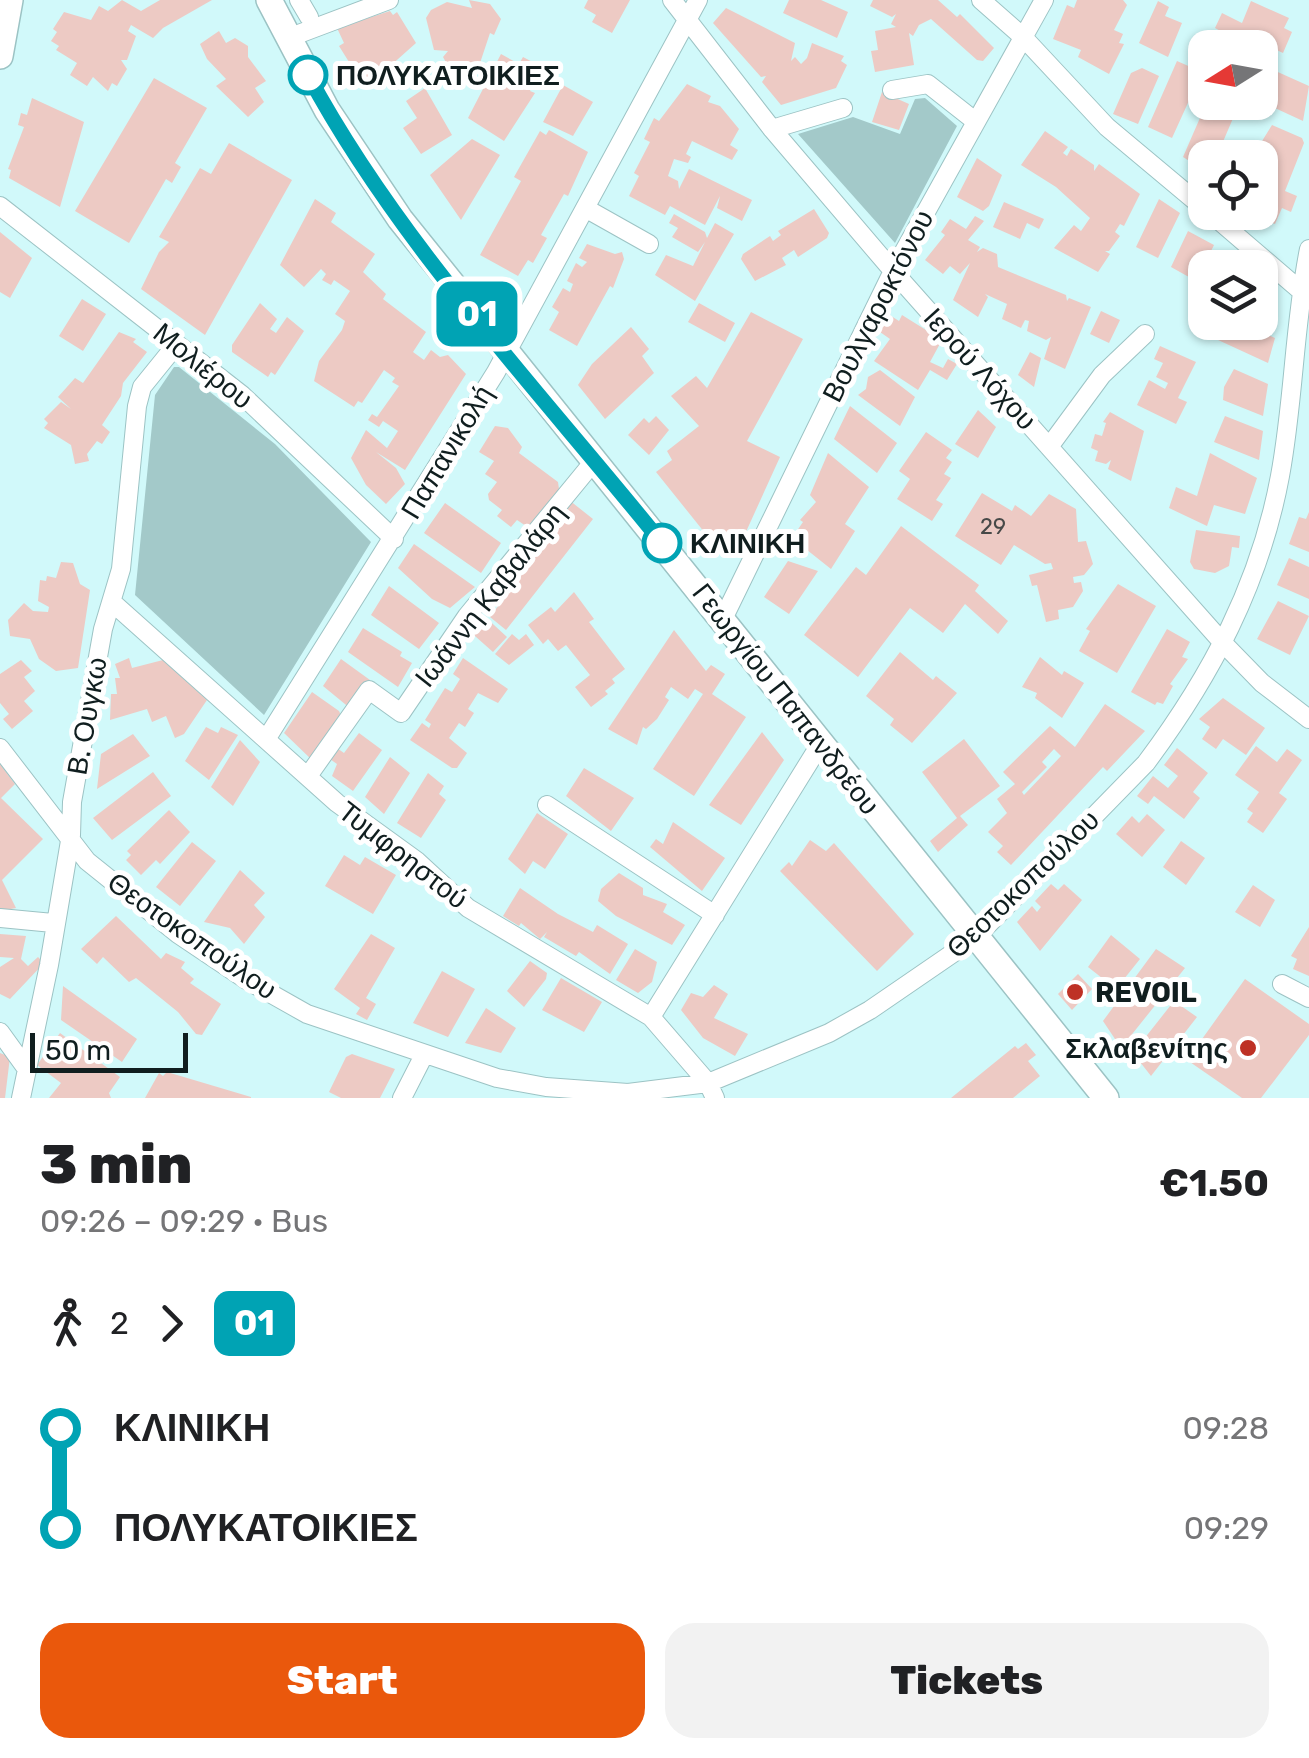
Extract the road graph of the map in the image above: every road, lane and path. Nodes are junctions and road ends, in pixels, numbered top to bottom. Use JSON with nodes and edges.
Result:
{"nodes":[{"id":1,"x":10,"y":0,"type":"edge"},
{"id":2,"x":269,"y":0,"type":"edge"},
{"id":3,"x":300,"y":0,"type":"edge"},
{"id":4,"x":389,"y":0,"type":"edge"},
{"id":5,"x":672,"y":0,"type":"edge"},
{"id":6,"x":698,"y":0,"type":"edge"},
{"id":7,"x":981,"y":0,"type":"edge"},
{"id":8,"x":1044,"y":0,"type":"edge"},
{"id":9,"x":309,"y":18,"type":"dead end"},
{"id":10,"x":690,"y":18,"type":"junction"},
{"id":11,"x":288,"y":38,"type":"junction"},
{"id":12,"x":1023,"y":38,"type":"junction"},
{"id":13,"x":0,"y":56,"type":"edge"},
{"id":14,"x":892,"y":90,"type":"dead end"},
{"id":15,"x":843,"y":108,"type":"dead end"},
{"id":16,"x":975,"y":121,"type":"junction"},
{"id":17,"x":772,"y":129,"type":"junction"},
{"id":18,"x":1188,"y":195,"type":"edge"},
{"id":19,"x":0,"y":206,"type":"edge"},
{"id":20,"x":585,"y":208,"type":"junction"},
{"id":21,"x":1229,"y":230,"type":"edge"},
{"id":22,"x":649,"y":244,"type":"dead end"},
{"id":23,"x":1309,"y":249,"type":"edge"},
{"id":24,"x":893,"y":271,"type":"junction"},
{"id":25,"x":1304,"y":295,"type":"edge"},
{"id":26,"x":1144,"y":334,"type":"dead end"},
{"id":27,"x":176,"y":345,"type":"junction"},
{"id":28,"x":505,"y":349,"type":"junction"},
{"id":29,"x":1049,"y":446,"type":"junction"},
{"id":30,"x":595,"y":460,"type":"junction"},
{"id":31,"x":394,"y":540,"type":"junction"},
{"id":32,"x":112,"y":603,"type":"junction"},
{"id":33,"x":723,"y":619,"type":"junction"},
{"id":34,"x":1223,"y":643,"type":"junction"},
{"id":35,"x":1309,"y":719,"type":"edge"},
{"id":36,"x":267,"y":738,"type":"junction"},
{"id":37,"x":821,"y":743,"type":"junction"},
{"id":38,"x":0,"y":748,"type":"edge"},
{"id":39,"x":308,"y":776,"type":"junction"},
{"id":40,"x":547,"y":805,"type":"dead end"},
{"id":41,"x":71,"y":835,"type":"junction"},
{"id":42,"x":715,"y":916,"type":"junction"},
{"id":43,"x":0,"y":918,"type":"edge"},
{"id":44,"x":53,"y":923,"type":"junction"},
{"id":45,"x":976,"y":938,"type":"junction"},
{"id":46,"x":1282,"y":984,"type":"dead end"},
{"id":47,"x":1309,"y":998,"type":"edge"},
{"id":48,"x":651,"y":1017,"type":"junction"},
{"id":49,"x":0,"y":1032,"type":"edge"},
{"id":50,"x":424,"y":1055,"type":"junction"},
{"id":51,"x":26,"y":1068,"type":"junction"},
{"id":52,"x":712,"y":1091,"type":"edge"},
{"id":53,"x":21,"y":1098,"type":"edge"},
{"id":54,"x":402,"y":1098,"type":"edge"},
{"id":55,"x":1106,"y":1098,"type":"edge"}],
"edges":[{"from":1,"to":13,"type":"main road"},
{"from":2,"to":11,"type":"main road","name":"Γεωργίου Παπανδρέου"},
{"from":3,"to":9,"type":"street"},
{"from":4,"to":11,"type":"street"},
{"from":5,"to":10,"type":"street","name":"Ιερού Λόχου"},
{"from":6,"to":10,"type":"street","name":"Παπανικολή"},
{"from":7,"to":12,"type":"street"},
{"from":8,"to":12,"type":"street","name":"Βουλγαροκτόνου"},
{"from":10,"to":17,"type":"street","name":"Ιερού Λόχου"},
{"from":10,"to":20,"type":"street","name":"Παπανικολή"},
{"from":11,"to":28,"type":"main road","name":"Γεωργίου Παπανδρέου"},
{"from":12,"to":16,"type":"street","name":"Βουλγαροκτόνου"},
{"from":12,"to":18,"type":"street"},
{"from":14,"to":16,"type":"street"},
{"from":15,"to":17,"type":"street"},
{"from":16,"to":24,"type":"street","name":"Βουλγαροκτόνου"},
{"from":17,"to":24,"type":"street","name":"Ιερού Λόχου"},
{"from":19,"to":27,"type":"street","name":"Μολιέρου"},
{"from":20,"to":22,"type":"street"},
{"from":20,"to":28,"type":"street","name":"Παπανικολή"},
{"from":21,"to":25,"type":"street"},
{"from":23,"to":25,"type":"street","name":"Θεοτοκοπούλου"},
{"from":24,"to":29,"type":"street","name":"Ιερού Λόχου"},
{"from":24,"to":33,"type":"street","name":"Βουλγαροκτόνου"},
{"from":25,"to":34,"type":"street","name":"Θεοτοκοπούλου"},
{"from":26,"to":29,"type":"street"},
{"from":27,"to":31,"type":"street","name":"Μολιέρου"},
{"from":27,"to":32,"type":"street","name":"Β. Ουγκω"},
{"from":28,"to":30,"type":"main road","name":"Γεωργίου Παπανδρέου"},
{"from":28,"to":31,"type":"street","name":"Παπανικολή"},
{"from":29,"to":34,"type":"street","name":"Ιερού Λόχου"},
{"from":30,"to":33,"type":"main road","name":"Γεωργίου Παπανδρέου"},
{"from":30,"to":39,"type":"street","name":"Ιωάννη Καβαλάρη"},
{"from":31,"to":36,"type":"street","name":"Παπανικολή"},
{"from":32,"to":36,"type":"street","name":"Τυμφρηστού"},
{"from":32,"to":41,"type":"street","name":"Β. Ουγκω"},
{"from":33,"to":37,"type":"main road","name":"Γεωργίου Παπανδρέου"},
{"from":34,"to":35,"type":"street","name":"Ιερού Λόχου"},
{"from":34,"to":45,"type":"street","name":"Θεοτοκοπούλου"},
{"from":36,"to":39,"type":"street","name":"Τυμφρηστού"},
{"from":37,"to":42,"type":"street"},
{"from":37,"to":45,"type":"main road","name":"Γεωργίου Παπανδρέου"},
{"from":38,"to":41,"type":"street","name":"Θεοτοκοπούλου"},
{"from":39,"to":48,"type":"street","name":"Τυμφρηστού"},
{"from":40,"to":42,"type":"street"},
{"from":41,"to":44,"type":"street","name":"Β. Ουγκω"},
{"from":41,"to":50,"type":"street","name":"Θεοτοκοπούλου"},
{"from":42,"to":48,"type":"street"},
{"from":43,"to":44,"type":"street"},
{"from":44,"to":51,"type":"street","name":"Β. Ουγκω"},
{"from":45,"to":52,"type":"street","name":"Θεοτοκοπούλου"},
{"from":45,"to":55,"type":"main road","name":"Γεωργίου Παπανδρέου"},
{"from":46,"to":47,"type":"street"},
{"from":48,"to":52,"type":"street","name":"Τυμφρηστού"},
{"from":49,"to":51,"type":"street"},
{"from":50,"to":52,"type":"street","name":"Θεοτοκοπούλου"},
{"from":50,"to":54,"type":"street"},
{"from":51,"to":53,"type":"street","name":"Β. Ουγκω"}]}
